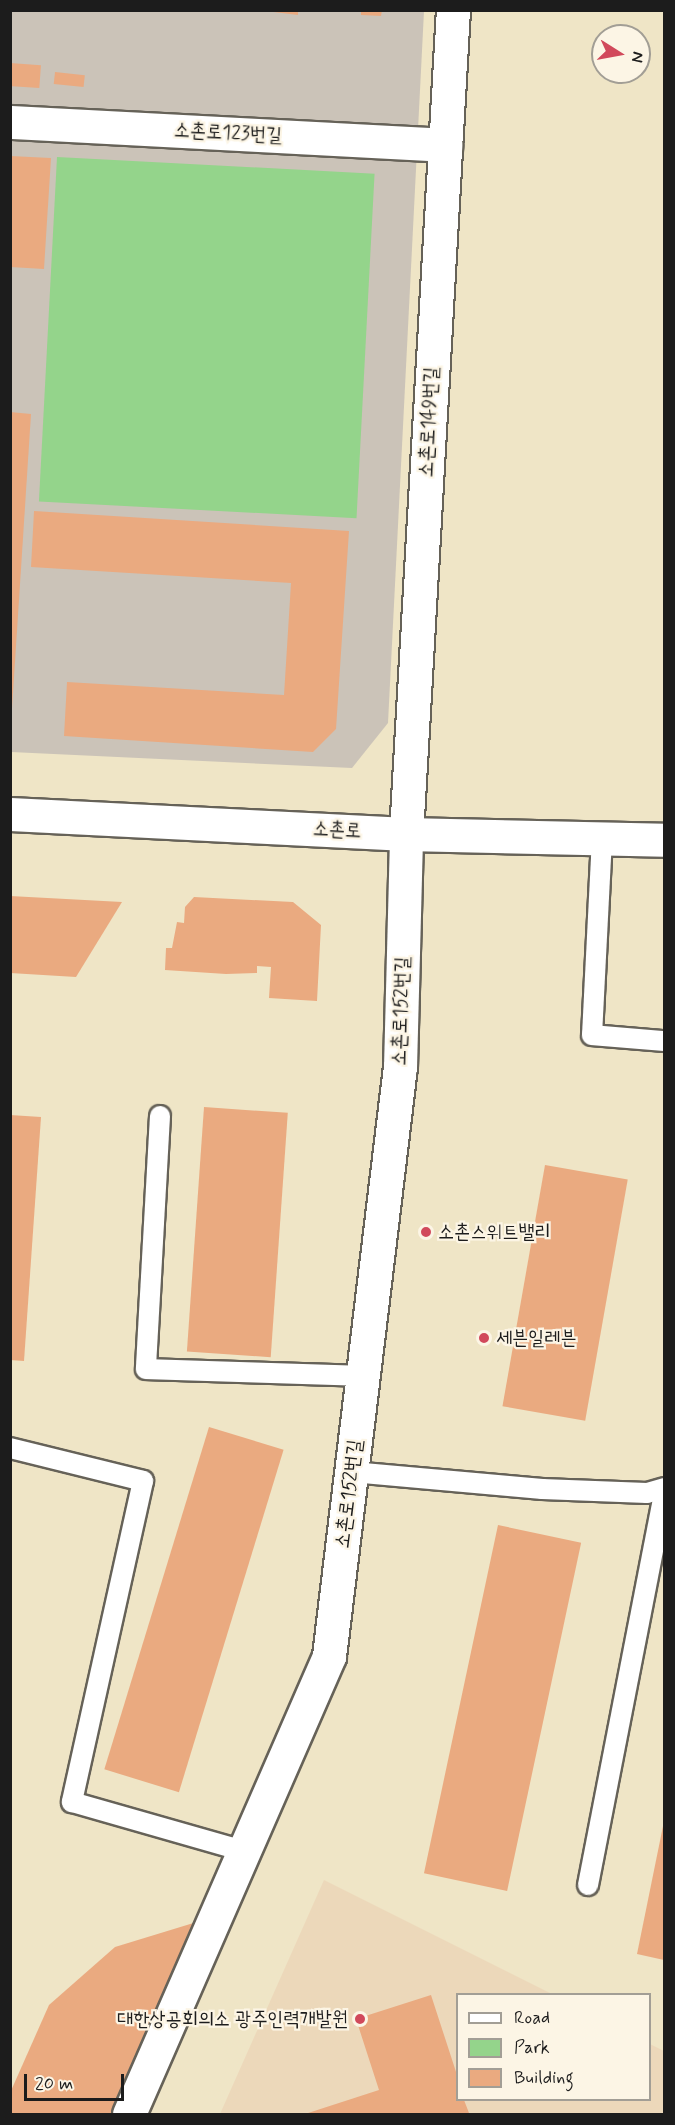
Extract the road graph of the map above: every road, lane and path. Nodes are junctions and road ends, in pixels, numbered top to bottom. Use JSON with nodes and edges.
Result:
{"nodes":[{"id":1,"x":453,"y":10,"type":"edge"},
{"id":2,"x":10,"y":122,"type":"edge"},
{"id":3,"x":445,"y":145,"type":"junction"},
{"id":4,"x":10,"y":814,"type":"edge"},
{"id":5,"x":406,"y":834,"type":"junction"},
{"id":6,"x":602,"y":838,"type":"junction"},
{"id":7,"x":664,"y":840,"type":"edge"},
{"id":8,"x":664,"y":1041,"type":"edge"},
{"id":9,"x":160,"y":1116,"type":"dead end"},
{"id":10,"x":364,"y":1376,"type":"junction"},
{"id":11,"x":10,"y":1448,"type":"edge"},
{"id":12,"x":352,"y":1472,"type":"junction"},
{"id":13,"x":664,"y":1488,"type":"edge"},
{"id":14,"x":664,"y":1494,"type":"edge"},
{"id":15,"x":244,"y":1851,"type":"junction"},
{"id":16,"x":588,"y":1885,"type":"dead end"},
{"id":17,"x":129,"y":2115,"type":"edge"}],
"edges":[{"from":1,"to":3,"type":"street","name":"소촌로149번길"},
{"from":2,"to":3,"type":"street","name":"소촌로123번길"},
{"from":3,"to":5,"type":"street","name":"소촌로149번길"},
{"from":4,"to":5,"type":"street","name":"소촌로"},
{"from":5,"to":6,"type":"street","name":"소촌로"},
{"from":5,"to":10,"type":"street","name":"소촌로152번길"},
{"from":6,"to":7,"type":"street","name":"소촌로"},
{"from":6,"to":8,"type":"lane"},
{"from":9,"to":10,"type":"lane"},
{"from":10,"to":12,"type":"street","name":"소촌로152번길"},
{"from":11,"to":15,"type":"lane"},
{"from":12,"to":13,"type":"lane"},
{"from":12,"to":15,"type":"street","name":"소촌로152번길"},
{"from":14,"to":16,"type":"lane"},
{"from":15,"to":17,"type":"street","name":"소촌로152번길"}]}
